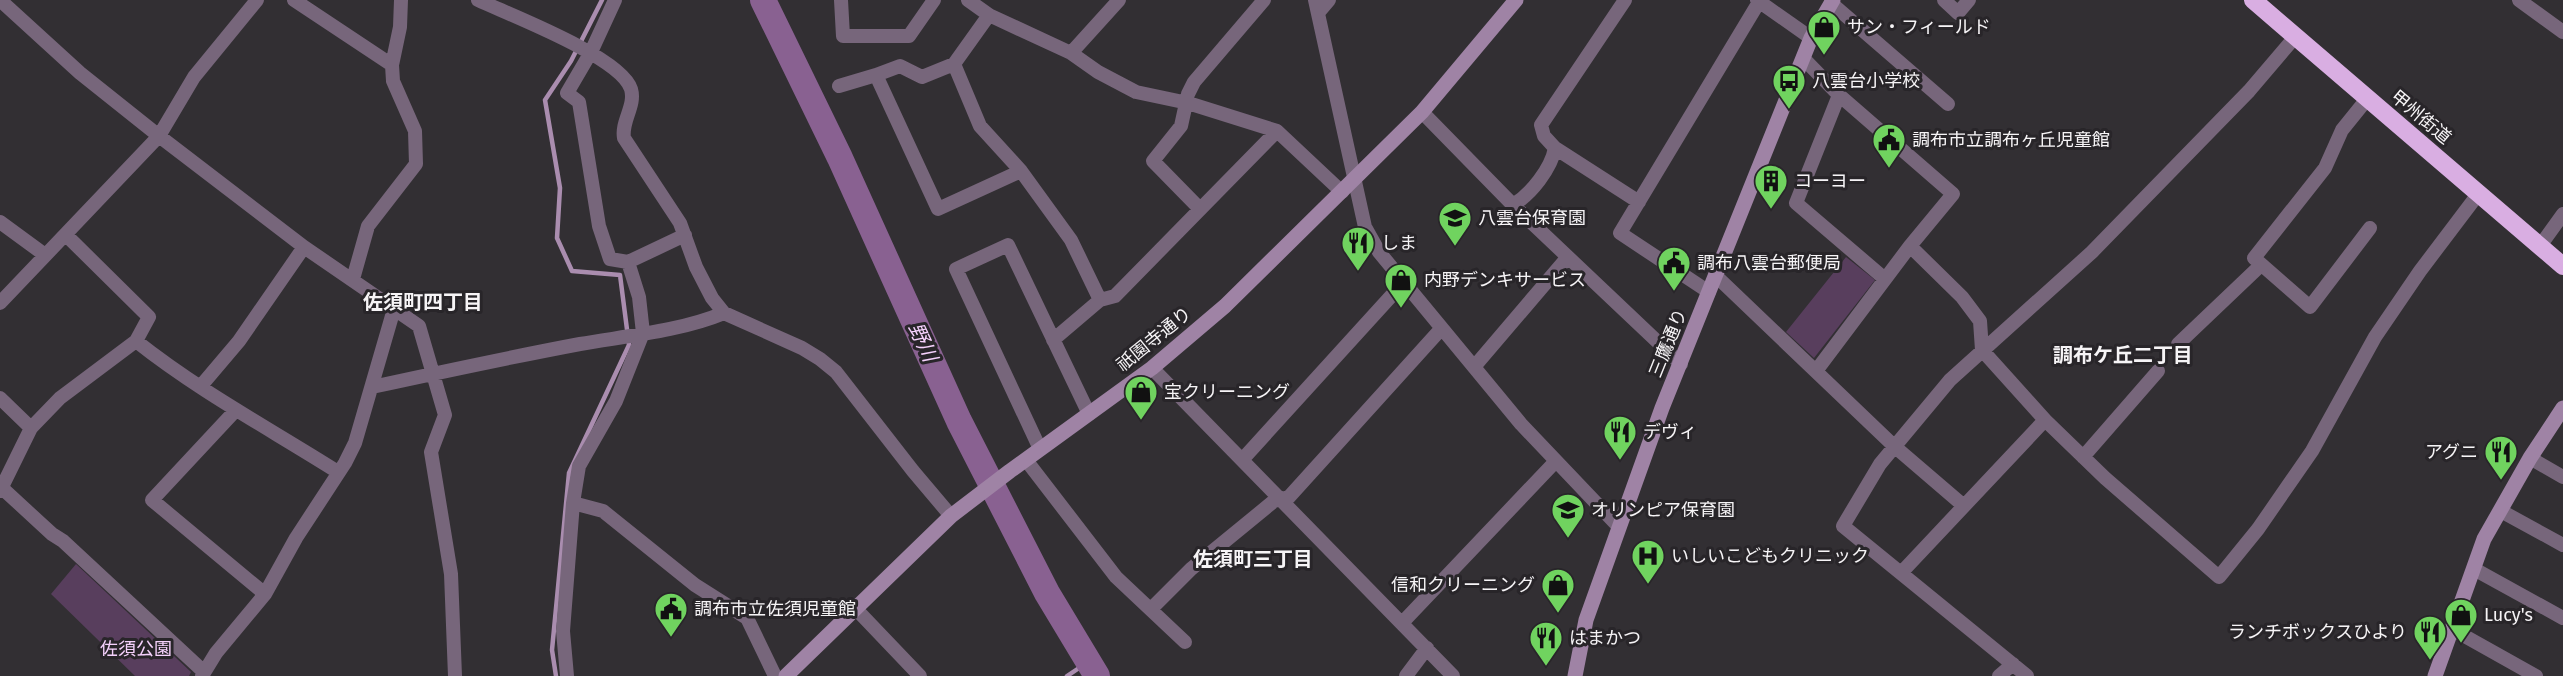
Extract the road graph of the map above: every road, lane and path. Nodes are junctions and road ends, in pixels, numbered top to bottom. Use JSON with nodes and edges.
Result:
{"nodes":[{"id":1,"x":0,"y":0,"type":"edge"},
{"id":2,"x":257,"y":0,"type":"edge"},
{"id":3,"x":294,"y":0,"type":"edge"},
{"id":4,"x":401,"y":0,"type":"edge"},
{"id":5,"x":478,"y":0,"type":"edge"},
{"id":6,"x":615,"y":0,"type":"edge"},
{"id":7,"x":841,"y":0,"type":"edge"},
{"id":8,"x":934,"y":0,"type":"edge"},
{"id":9,"x":968,"y":0,"type":"edge"},
{"id":10,"x":1119,"y":0,"type":"edge"},
{"id":11,"x":1264,"y":0,"type":"edge"},
{"id":12,"x":1329,"y":0,"type":"edge"},
{"id":13,"x":1516,"y":0,"type":"edge"},
{"id":14,"x":1624,"y":0,"type":"edge"},
{"id":15,"x":1944,"y":0,"type":"edge"},
{"id":16,"x":1969,"y":0,"type":"edge"},
{"id":17,"x":2253,"y":0,"type":"edge"},
{"id":18,"x":2519,"y":0,"type":"edge"},
{"id":19,"x":1758,"y":1,"type":"edge"},
{"id":20,"x":1832,"y":1,"type":"edge"},
{"id":21,"x":1317,"y":6,"type":"edge"},
{"id":22,"x":989,"y":15,"type":"junction"},
{"id":23,"x":2563,"y":32,"type":"edge"},
{"id":24,"x":2295,"y":37,"type":"junction"},
{"id":25,"x":1811,"y":38,"type":"junction"},
{"id":26,"x":591,"y":52,"type":"junction"},
{"id":27,"x":1071,"y":53,"type":"junction"},
{"id":28,"x":1803,"y":58,"type":"junction"},
{"id":29,"x":954,"y":64,"type":"junction"},
{"id":30,"x":392,"y":65,"type":"junction"},
{"id":31,"x":876,"y":75,"type":"junction"},
{"id":32,"x":840,"y":86,"type":"dead end"},
{"id":33,"x":1839,"y":95,"type":"junction"},
{"id":34,"x":2367,"y":99,"type":"junction"},
{"id":35,"x":1188,"y":103,"type":"junction"},
{"id":36,"x":1948,"y":104,"type":"dead end"},
{"id":37,"x":1422,"y":112,"type":"junction"},
{"id":38,"x":1276,"y":131,"type":"junction"},
{"id":39,"x":159,"y":136,"type":"junction"},
{"id":40,"x":1554,"y":148,"type":"junction"},
{"id":41,"x":1021,"y":171,"type":"junction"},
{"id":42,"x":1355,"y":180,"type":"junction"},
{"id":43,"x":1342,"y":192,"type":"junction"},
{"id":44,"x":2480,"y":193,"type":"junction"},
{"id":45,"x":1639,"y":202,"type":"junction"},
{"id":46,"x":1513,"y":205,"type":"junction"},
{"id":47,"x":1200,"y":208,"type":"junction"},
{"id":48,"x":2563,"y":214,"type":"edge"},
{"id":49,"x":0,"y":222,"type":"edge"},
{"id":50,"x":2370,"y":228,"type":"dead end"},
{"id":51,"x":66,"y":235,"type":"junction"},
{"id":52,"x":685,"y":235,"type":"junction"},
{"id":53,"x":1910,"y":246,"type":"junction"},
{"id":54,"x":2540,"y":246,"type":"junction"},
{"id":55,"x":304,"y":247,"type":"junction"},
{"id":56,"x":45,"y":255,"type":"junction"},
{"id":57,"x":1567,"y":258,"type":"junction"},
{"id":58,"x":628,"y":262,"type":"junction"},
{"id":59,"x":2261,"y":266,"type":"junction"},
{"id":60,"x":2563,"y":266,"type":"edge"},
{"id":61,"x":1716,"y":276,"type":"junction"},
{"id":62,"x":353,"y":279,"type":"junction"},
{"id":63,"x":1885,"y":279,"type":"junction"},
{"id":64,"x":1403,"y":283,"type":"junction"},
{"id":65,"x":1709,"y":292,"type":"junction"},
{"id":66,"x":1100,"y":300,"type":"junction"},
{"id":67,"x":0,"y":303,"type":"edge"},
{"id":68,"x":394,"y":309,"type":"junction"},
{"id":69,"x":724,"y":314,"type":"junction"},
{"id":70,"x":1441,"y":329,"type":"junction"},
{"id":71,"x":643,"y":333,"type":"junction"},
{"id":72,"x":136,"y":340,"type":"junction"},
{"id":73,"x":1053,"y":340,"type":"junction"},
{"id":74,"x":2178,"y":344,"type":"dead end"},
{"id":75,"x":1982,"y":350,"type":"junction"},
{"id":76,"x":1681,"y":364,"type":"junction"},
{"id":77,"x":1474,"y":367,"type":"junction"},
{"id":78,"x":1152,"y":368,"type":"junction"},
{"id":79,"x":1816,"y":371,"type":"junction"},
{"id":80,"x":2158,"y":371,"type":"dead end"},
{"id":81,"x":435,"y":373,"type":"junction"},
{"id":82,"x":200,"y":387,"type":"junction"},
{"id":83,"x":372,"y":387,"type":"junction"},
{"id":84,"x":0,"y":398,"type":"edge"},
{"id":85,"x":2563,"y":408,"type":"edge"},
{"id":86,"x":235,"y":411,"type":"junction"},
{"id":87,"x":1089,"y":414,"type":"junction"},
{"id":88,"x":2045,"y":420,"type":"junction"},
{"id":89,"x":31,"y":428,"type":"junction"},
{"id":90,"x":1894,"y":446,"type":"junction"},
{"id":91,"x":1040,"y":449,"type":"junction"},
{"id":92,"x":2083,"y":457,"type":"junction"},
{"id":93,"x":2530,"y":458,"type":"junction"},
{"id":94,"x":1026,"y":460,"type":"junction"},
{"id":95,"x":1242,"y":460,"type":"junction"},
{"id":96,"x":1555,"y":462,"type":"junction"},
{"id":97,"x":338,"y":472,"type":"junction"},
{"id":98,"x":2563,"y":477,"type":"edge"},
{"id":99,"x":1,"y":489,"type":"edge"},
{"id":100,"x":1281,"y":500,"type":"junction"},
{"id":101,"x":573,"y":503,"type":"junction"},
{"id":102,"x":1964,"y":506,"type":"junction"},
{"id":103,"x":2501,"y":511,"type":"junction"},
{"id":104,"x":951,"y":516,"type":"junction"},
{"id":105,"x":1618,"y":526,"type":"junction"},
{"id":106,"x":2563,"y":545,"type":"edge"},
{"id":107,"x":2474,"y":569,"type":"junction"},
{"id":108,"x":1900,"y":573,"type":"junction"},
{"id":109,"x":265,"y":594,"type":"junction"},
{"id":110,"x":856,"y":609,"type":"junction"},
{"id":111,"x":1151,"y":609,"type":"junction"},
{"id":112,"x":2563,"y":618,"type":"edge"},
{"id":113,"x":1402,"y":622,"type":"junction"},
{"id":114,"x":2452,"y":629,"type":"junction"},
{"id":115,"x":1185,"y":642,"type":"dead end"},
{"id":116,"x":1427,"y":648,"type":"junction"},
{"id":117,"x":2013,"y":664,"type":"junction"},
{"id":118,"x":203,"y":674,"type":"edge"},
{"id":119,"x":455,"y":676,"type":"edge"},
{"id":120,"x":567,"y":676,"type":"edge"},
{"id":121,"x":776,"y":676,"type":"edge"},
{"id":122,"x":786,"y":676,"type":"edge"},
{"id":123,"x":920,"y":676,"type":"edge"},
{"id":124,"x":1406,"y":676,"type":"edge"},
{"id":125,"x":1454,"y":676,"type":"edge"},
{"id":126,"x":1575,"y":676,"type":"edge"},
{"id":127,"x":1999,"y":676,"type":"edge"},
{"id":128,"x":2027,"y":676,"type":"edge"},
{"id":129,"x":2434,"y":676,"type":"edge"},
{"id":130,"x":2536,"y":676,"type":"edge"}],
"edges":[{"from":1,"to":39,"type":"street"},
{"from":2,"to":39,"type":"street"},
{"from":3,"to":30,"type":"street"},
{"from":4,"to":30,"type":"street"},
{"from":5,"to":26,"type":"street"},
{"from":6,"to":26,"type":"street"},
{"from":7,"to":8,"type":"street"},
{"from":9,"to":22,"type":"street"},
{"from":10,"to":27,"type":"street"},
{"from":11,"to":35,"type":"street"},
{"from":12,"to":21,"type":"street"},
{"from":13,"to":37,"type":"street","name":"祇園寺通り"},
{"from":14,"to":40,"type":"street"},
{"from":15,"to":16,"type":"street"},
{"from":17,"to":24,"type":"highway","name":"甲州街道"},
{"from":18,"to":23,"type":"street"},
{"from":19,"to":25,"type":"street"},
{"from":19,"to":45,"type":"street"},
{"from":20,"to":25,"type":"street","name":"三鷹通り"},
{"from":20,"to":36,"type":"street"},
{"from":21,"to":42,"type":"street"},
{"from":22,"to":27,"type":"street"},
{"from":22,"to":29,"type":"street"},
{"from":24,"to":34,"type":"highway","name":"甲州街道"},
{"from":24,"to":75,"type":"street"},
{"from":25,"to":28,"type":"street","name":"三鷹通り"},
{"from":26,"to":52,"type":"street"},
{"from":26,"to":58,"type":"street"},
{"from":27,"to":35,"type":"street"},
{"from":28,"to":33,"type":"street"},
{"from":28,"to":61,"type":"street","name":"三鷹通り"},
{"from":29,"to":31,"type":"street"},
{"from":29,"to":41,"type":"street"},
{"from":30,"to":62,"type":"street"},
{"from":31,"to":32,"type":"street"},
{"from":31,"to":41,"type":"street"},
{"from":33,"to":53,"type":"street"},
{"from":33,"to":63,"type":"street"},
{"from":34,"to":44,"type":"highway","name":"甲州街道"},
{"from":34,"to":59,"type":"street"},
{"from":35,"to":38,"type":"street"},
{"from":35,"to":47,"type":"street"},
{"from":37,"to":42,"type":"street","name":"祇園寺通り"},
{"from":37,"to":46,"type":"street"},
{"from":38,"to":43,"type":"street"},
{"from":38,"to":47,"type":"street"},
{"from":39,"to":51,"type":"street"},
{"from":39,"to":55,"type":"street"},
{"from":40,"to":45,"type":"street"},
{"from":40,"to":46,"type":"street"},
{"from":41,"to":66,"type":"street"},
{"from":42,"to":43,"type":"street","name":"祇園寺通り"},
{"from":42,"to":64,"type":"street"},
{"from":43,"to":78,"type":"street","name":"祇園寺通り"},
{"from":44,"to":54,"type":"highway","name":"甲州街道"},
{"from":44,"to":92,"type":"street"},
{"from":45,"to":65,"type":"street"},
{"from":46,"to":57,"type":"street"},
{"from":47,"to":66,"type":"street"},
{"from":48,"to":54,"type":"street"},
{"from":49,"to":56,"type":"street"},
{"from":50,"to":59,"type":"street"},
{"from":51,"to":56,"type":"street"},
{"from":51,"to":72,"type":"street"},
{"from":52,"to":58,"type":"street"},
{"from":52,"to":69,"type":"street"},
{"from":53,"to":63,"type":"street"},
{"from":53,"to":75,"type":"street"},
{"from":54,"to":60,"type":"highway","name":"甲州街道"},
{"from":55,"to":62,"type":"street"},
{"from":55,"to":82,"type":"street"},
{"from":56,"to":67,"type":"street"},
{"from":57,"to":76,"type":"street"},
{"from":57,"to":77,"type":"street"},
{"from":58,"to":71,"type":"street"},
{"from":59,"to":74,"type":"street"},
{"from":61,"to":65,"type":"street","name":"三鷹通り"},
{"from":61,"to":79,"type":"street"},
{"from":62,"to":68,"type":"street"},
{"from":63,"to":79,"type":"street"},
{"from":64,"to":70,"type":"street"},
{"from":64,"to":95,"type":"street"},
{"from":65,"to":76,"type":"street","name":"三鷹通り"},
{"from":66,"to":73,"type":"street"},
{"from":68,"to":81,"type":"street"},
{"from":68,"to":83,"type":"street"},
{"from":69,"to":71,"type":"street"},
{"from":69,"to":104,"type":"street"},
{"from":70,"to":77,"type":"street"},
{"from":70,"to":100,"type":"street"},
{"from":71,"to":81,"type":"street"},
{"from":71,"to":101,"type":"street"},
{"from":72,"to":82,"type":"street"},
{"from":72,"to":89,"type":"street"},
{"from":73,"to":87,"type":"street"},
{"from":73,"to":91,"type":"street"},
{"from":75,"to":88,"type":"street"},
{"from":75,"to":90,"type":"street"},
{"from":76,"to":105,"type":"street","name":"三鷹通り"},
{"from":77,"to":96,"type":"street"},
{"from":78,"to":87,"type":"street","name":"祇園寺通り"},
{"from":78,"to":95,"type":"street"},
{"from":79,"to":90,"type":"street"},
{"from":80,"to":92,"type":"street"},
{"from":81,"to":83,"type":"street"},
{"from":81,"to":119,"type":"street"},
{"from":82,"to":86,"type":"street"},
{"from":83,"to":97,"type":"street"},
{"from":84,"to":89,"type":"street"},
{"from":85,"to":93,"type":"street"},
{"from":86,"to":97,"type":"street"},
{"from":86,"to":109,"type":"street"},
{"from":87,"to":91,"type":"street","name":"祇園寺通り"},
{"from":88,"to":92,"type":"street"},
{"from":88,"to":102,"type":"street"},
{"from":89,"to":99,"type":"street"},
{"from":90,"to":102,"type":"street"},
{"from":90,"to":108,"type":"street"},
{"from":91,"to":94,"type":"street","name":"祇園寺通り"},
{"from":93,"to":98,"type":"street"},
{"from":93,"to":103,"type":"street"},
{"from":94,"to":104,"type":"street","name":"祇園寺通り"},
{"from":94,"to":111,"type":"street"},
{"from":95,"to":100,"type":"street"},
{"from":96,"to":105,"type":"street"},
{"from":96,"to":113,"type":"street"},
{"from":97,"to":109,"type":"street"},
{"from":99,"to":118,"type":"street"},
{"from":100,"to":111,"type":"street"},
{"from":100,"to":113,"type":"street"},
{"from":101,"to":120,"type":"street"},
{"from":101,"to":121,"type":"street"},
{"from":102,"to":108,"type":"street"},
{"from":103,"to":106,"type":"street"},
{"from":103,"to":107,"type":"street"},
{"from":104,"to":110,"type":"street","name":"祇園寺通り"},
{"from":105,"to":126,"type":"street","name":"三鷹通り"},
{"from":107,"to":112,"type":"street"},
{"from":107,"to":114,"type":"street"},
{"from":108,"to":117,"type":"street"},
{"from":109,"to":118,"type":"street"},
{"from":110,"to":122,"type":"street","name":"祇園寺通り"},
{"from":110,"to":123,"type":"street"},
{"from":111,"to":115,"type":"street"},
{"from":113,"to":116,"type":"street"},
{"from":114,"to":129,"type":"street"},
{"from":114,"to":130,"type":"street"},
{"from":116,"to":124,"type":"street"},
{"from":116,"to":125,"type":"street"},
{"from":117,"to":127,"type":"street"},
{"from":117,"to":128,"type":"street"}]}
